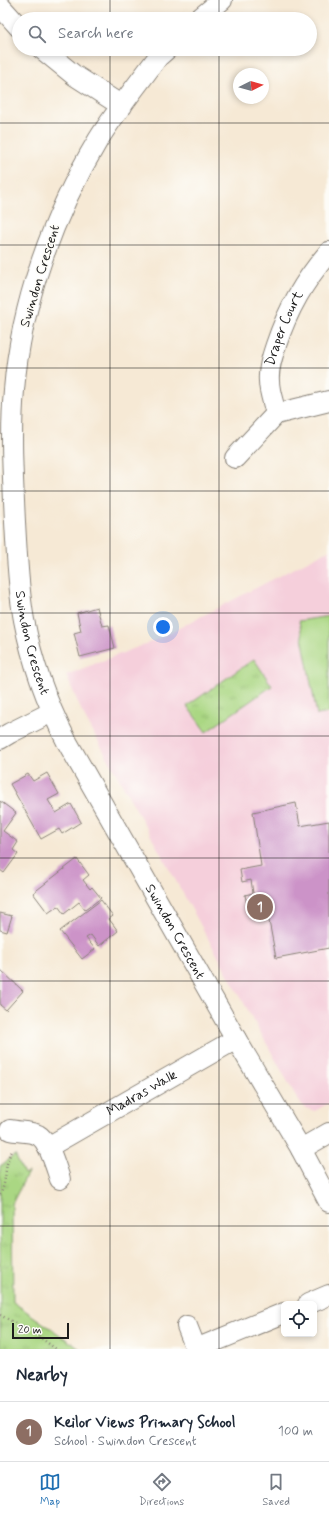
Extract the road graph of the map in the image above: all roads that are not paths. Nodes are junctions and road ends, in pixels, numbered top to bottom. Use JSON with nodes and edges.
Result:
{"nodes":[{"id":1,"x":222,"y":0,"type":"edge"},
{"id":2,"x":0,"y":6,"type":"edge"},
{"id":3,"x":207,"y":12,"type":"edge"},
{"id":4,"x":12,"y":19,"type":"edge"},
{"id":5,"x":51,"y":56,"type":"edge"},
{"id":6,"x":159,"y":56,"type":"edge"},
{"id":7,"x":122,"y":106,"type":"junction"},
{"id":8,"x":329,"y":252,"type":"edge"},
{"id":9,"x":329,"y":401,"type":"edge"},
{"id":10,"x":276,"y":414,"type":"junction"},
{"id":11,"x":236,"y":458,"type":"dead end"},
{"id":12,"x":7,"y":491,"type":"edge"},
{"id":13,"x":52,"y":712,"type":"junction"},
{"id":14,"x":0,"y":739,"type":"edge"},
{"id":15,"x":236,"y":1039,"type":"junction"},
{"id":16,"x":16,"y":1131,"type":"road end"},
{"id":17,"x":329,"y":1133,"type":"edge"},
{"id":18,"x":48,"y":1147,"type":"junction"},
{"id":19,"x":301,"y":1149,"type":"junction"},
{"id":20,"x":60,"y":1179,"type":"dead end"},
{"id":21,"x":329,"y":1202,"type":"edge"},
{"id":22,"x":329,"y":1295,"type":"edge"},
{"id":23,"x":315,"y":1301,"type":"edge"},
{"id":24,"x":281,"y":1315,"type":"edge"},
{"id":25,"x":187,"y":1326,"type":"dead end"},
{"id":26,"x":196,"y":1349,"type":"edge"}],
"edges":[{"from":1,"to":3,"type":"street"},
{"from":2,"to":4,"type":"street"},
{"from":5,"to":7,"type":"street"},
{"from":6,"to":7,"type":"street","name":"Swindon Crescent"},
{"from":7,"to":12,"type":"street","name":"Swindon Crescent"},
{"from":8,"to":10,"type":"street","name":"Draper Court"},
{"from":9,"to":10,"type":"street"},
{"from":10,"to":11,"type":"street"},
{"from":12,"to":13,"type":"street","name":"Swindon Crescent"},
{"from":13,"to":14,"type":"street"},
{"from":13,"to":15,"type":"street","name":"Swindon Crescent"},
{"from":15,"to":18,"type":"street","name":"Madras Walk"},
{"from":15,"to":19,"type":"street","name":"Swindon Crescent"},
{"from":16,"to":18,"type":"street"},
{"from":17,"to":19,"type":"street"},
{"from":18,"to":20,"type":"street"},
{"from":19,"to":21,"type":"street","name":"Swindon Crescent"},
{"from":22,"to":23,"type":"street"},
{"from":24,"to":26,"type":"street"},
{"from":25,"to":26,"type":"street"}]}
